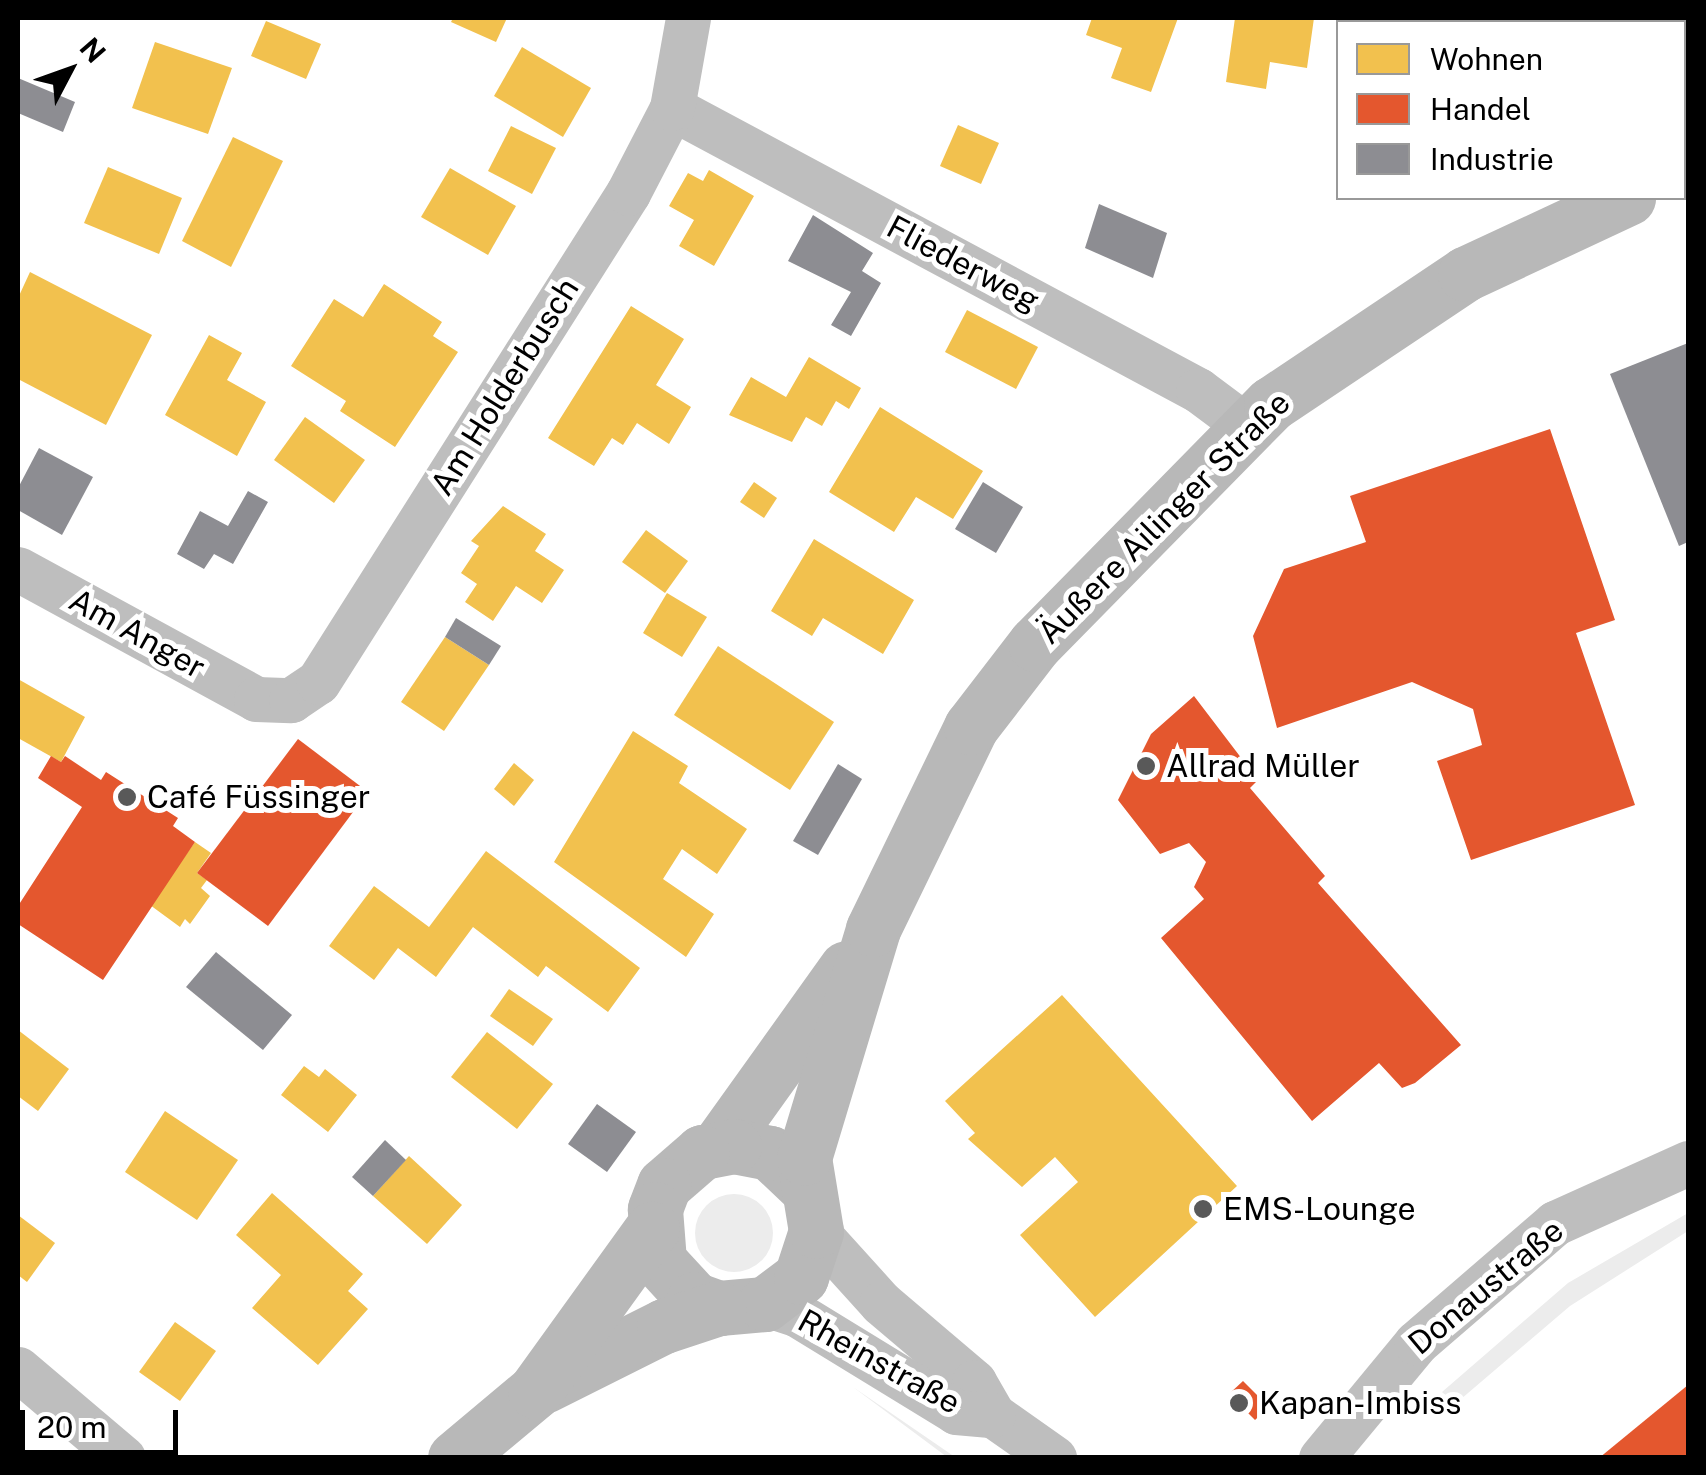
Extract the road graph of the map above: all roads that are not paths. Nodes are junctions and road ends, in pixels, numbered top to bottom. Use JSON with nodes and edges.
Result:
{"nodes":[{"id":1,"x":688,"y":18,"type":"edge"},
{"id":2,"x":672,"y":108,"type":"junction"},
{"id":3,"x":1624,"y":200,"type":"edge"},
{"id":4,"x":1248,"y":428,"type":"junction"},
{"id":5,"x":18,"y":569,"type":"edge"},
{"id":6,"x":256,"y":699,"type":"joint"},
{"id":7,"x":873,"y":929,"type":"junction"},
{"id":8,"x":718,"y":1147,"type":"junction"},
{"id":9,"x":1688,"y":1163,"type":"edge"},
{"id":10,"x":812,"y":1210,"type":"junction"},
{"id":11,"x":652,"y":1229,"type":"junction"},
{"id":12,"x":742,"y":1306,"type":"junction"},
{"id":13,"x":18,"y":1369,"type":"edge"},
{"id":14,"x":535,"y":1391,"type":"junction"},
{"id":15,"x":994,"y":1415,"type":"junction"},
{"id":16,"x":123,"y":1458,"type":"edge"},
{"id":17,"x":456,"y":1458,"type":"edge"},
{"id":18,"x":1054,"y":1458,"type":"edge"},
{"id":19,"x":1320,"y":1458,"type":"edge"}],
"edges":[{"from":1,"to":2,"type":"street","name":"Am Holderbusch"},
{"from":2,"to":4,"type":"street","name":"Fliederweg"},
{"from":2,"to":6,"type":"street","name":"Am Holderbusch"},
{"from":3,"to":4,"type":"main road","name":"Äußere Ailinger Straße"},
{"from":4,"to":7,"type":"main road","name":"Äußere Ailinger Straße"},
{"from":5,"to":6,"type":"street","name":"Am Anger"},
{"from":7,"to":8,"type":"main road"},
{"from":7,"to":10,"type":"main road"},
{"from":8,"to":10,"type":"main road"},
{"from":8,"to":11,"type":"main road"},
{"from":9,"to":19,"type":"street","name":"Donaustraße"},
{"from":10,"to":12,"type":"main road"},
{"from":10,"to":15,"type":"street","name":"Rheinstraße"},
{"from":11,"to":12,"type":"main road"},
{"from":11,"to":14,"type":"main road"},
{"from":12,"to":14,"type":"main road"},
{"from":12,"to":15,"type":"street","name":"Rheinstraße"},
{"from":13,"to":16,"type":"street"},
{"from":14,"to":17,"type":"main road"},
{"from":15,"to":18,"type":"street","name":"Rheinstraße"}]}
